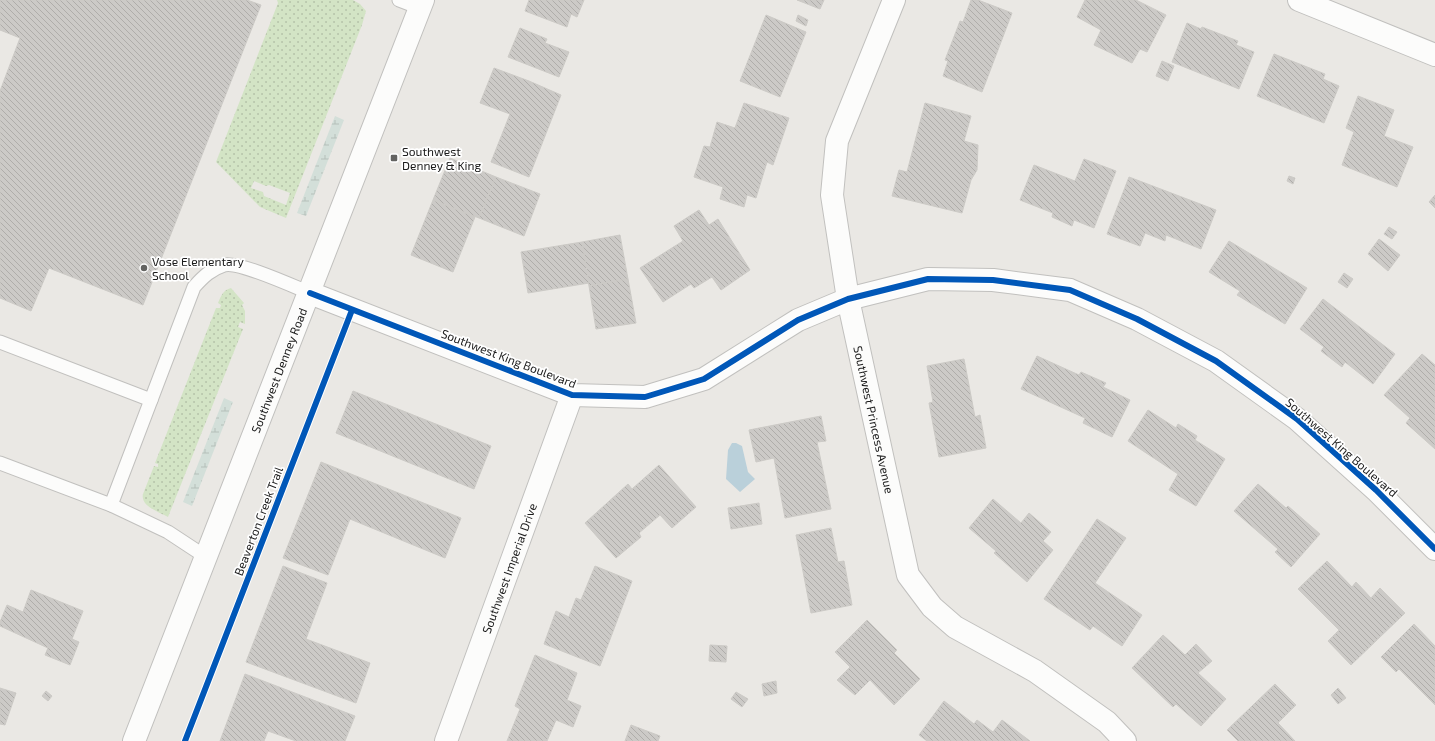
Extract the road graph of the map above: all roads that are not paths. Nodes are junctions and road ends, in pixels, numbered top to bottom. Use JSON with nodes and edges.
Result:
{"nodes":[{"id":1,"x":399,"y":0,"type":"edge"},
{"id":2,"x":894,"y":0,"type":"edge"},
{"id":3,"x":1299,"y":0,"type":"edge"},
{"id":4,"x":421,"y":4,"type":"edge"},
{"id":5,"x":1435,"y":55,"type":"edge"},
{"id":6,"x":310,"y":293,"type":"junction"},
{"id":7,"x":848,"y":299,"type":"junction"},
{"id":8,"x":0,"y":342,"type":"edge"},
{"id":9,"x":572,"y":396,"type":"junction"},
{"id":10,"x":151,"y":400,"type":"junction"},
{"id":11,"x":0,"y":463,"type":"edge"},
{"id":12,"x":111,"y":505,"type":"junction"},
{"id":13,"x":1435,"y":549,"type":"edge"},
{"id":14,"x":206,"y":557,"type":"junction"},
{"id":15,"x":134,"y":741,"type":"edge"},
{"id":16,"x":446,"y":741,"type":"edge"},
{"id":17,"x":1125,"y":741,"type":"edge"}],
"edges":[{"from":1,"to":4,"type":"lane"},
{"from":2,"to":7,"type":"street","name":"Southwest Princess Avenue"},
{"from":3,"to":5,"type":"street"},
{"from":4,"to":6,"type":"street","name":"Southwest Denney Road"},
{"from":6,"to":9,"type":"street","name":"Southwest King Boulevard"},
{"from":6,"to":10,"type":"lane"},
{"from":6,"to":14,"type":"street","name":"Southwest Denney Road"},
{"from":7,"to":9,"type":"street","name":"Southwest King Boulevard"},
{"from":7,"to":13,"type":"street","name":"Southwest King Boulevard"},
{"from":7,"to":17,"type":"street","name":"Southwest Princess Avenue"},
{"from":8,"to":10,"type":"lane"},
{"from":9,"to":16,"type":"street","name":"Southwest Imperial Drive"},
{"from":10,"to":12,"type":"lane"},
{"from":11,"to":12,"type":"lane"},
{"from":12,"to":14,"type":"lane"},
{"from":14,"to":15,"type":"street","name":"Southwest Denney Road"}]}
